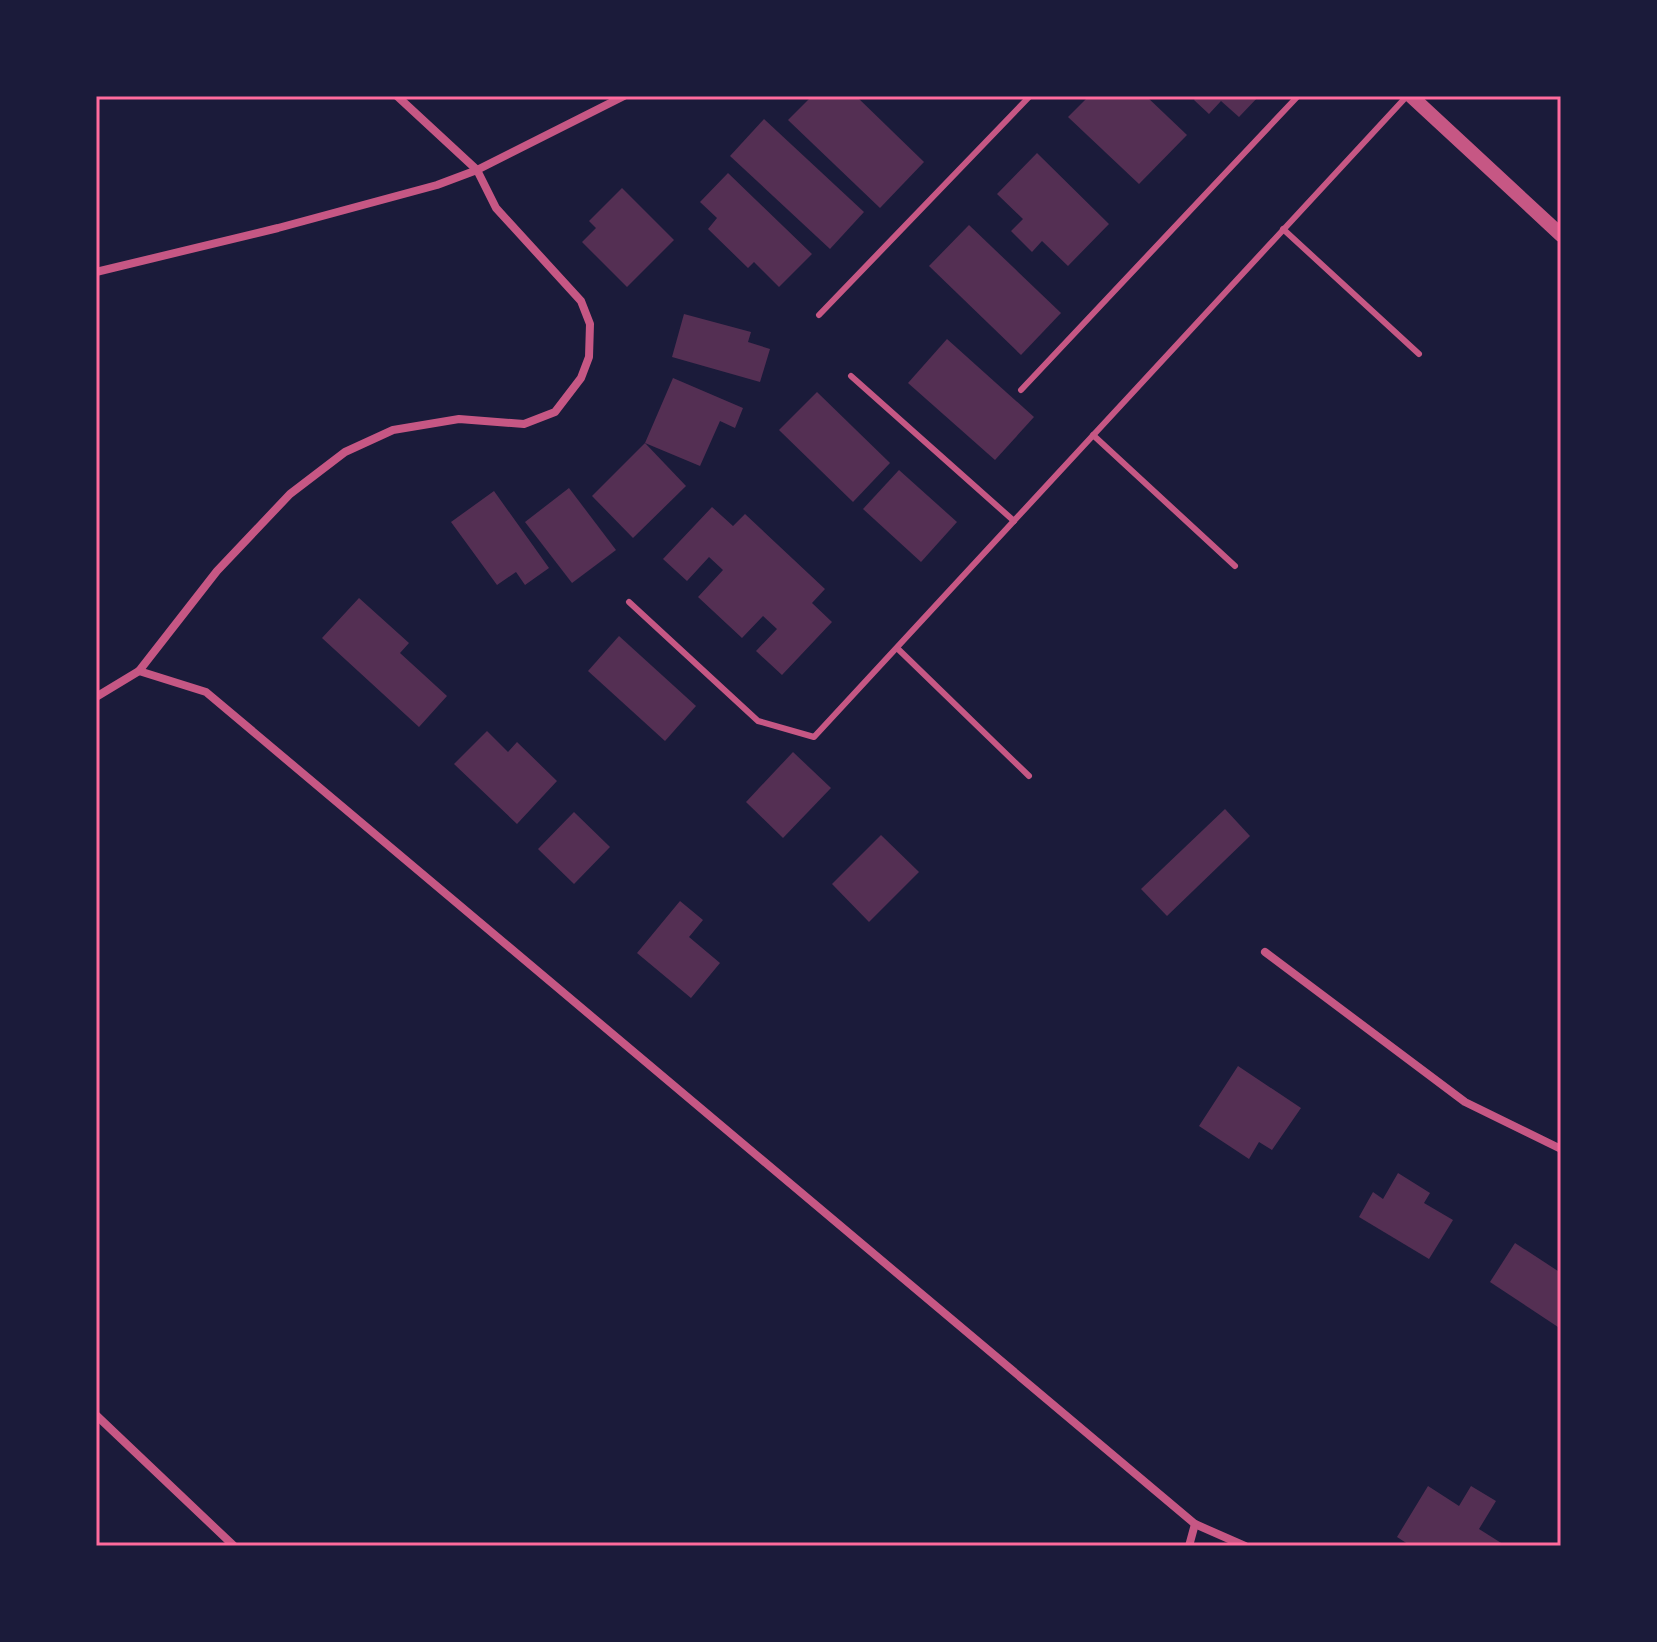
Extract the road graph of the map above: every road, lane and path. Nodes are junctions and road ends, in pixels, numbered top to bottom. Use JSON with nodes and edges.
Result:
{"nodes":[{"id":1,"x":397,"y":96,"type":"edge"},
{"id":2,"x":624,"y":96,"type":"edge"},
{"id":3,"x":1030,"y":96,"type":"edge"},
{"id":4,"x":1298,"y":96,"type":"edge"},
{"id":5,"x":1409,"y":96,"type":"edge"},
{"id":6,"x":477,"y":170,"type":"junction"},
{"id":7,"x":1283,"y":229,"type":"junction"},
{"id":8,"x":1561,"y":235,"type":"edge"},
{"id":9,"x":96,"y":272,"type":"edge"},
{"id":10,"x":819,"y":315,"type":"dead end"},
{"id":11,"x":1419,"y":354,"type":"dead end"},
{"id":12,"x":851,"y":376,"type":"dead end"},
{"id":13,"x":1021,"y":390,"type":"dead end"},
{"id":14,"x":1093,"y":435,"type":"junction"},
{"id":15,"x":1014,"y":521,"type":"junction"},
{"id":16,"x":1235,"y":566,"type":"dead end"},
{"id":17,"x":629,"y":602,"type":"dead end"},
{"id":18,"x":897,"y":648,"type":"junction"},
{"id":19,"x":139,"y":671,"type":"junction"},
{"id":20,"x":96,"y":697,"type":"edge"},
{"id":21,"x":1029,"y":776,"type":"dead end"},
{"id":22,"x":1265,"y":952,"type":"dead end"},
{"id":23,"x":1561,"y":1149,"type":"edge"},
{"id":24,"x":96,"y":1415,"type":"edge"},
{"id":25,"x":1195,"y":1524,"type":"junction"},
{"id":26,"x":234,"y":1546,"type":"edge"},
{"id":27,"x":1189,"y":1546,"type":"edge"},
{"id":28,"x":1245,"y":1546,"type":"edge"}],
"edges":[{"from":1,"to":6,"type":"street"},
{"from":2,"to":6,"type":"street"},
{"from":3,"to":10,"type":"lane"},
{"from":4,"to":13,"type":"lane"},
{"from":5,"to":7,"type":"lane"},
{"from":5,"to":8,"type":"street"},
{"from":6,"to":9,"type":"street"},
{"from":6,"to":19,"type":"street"},
{"from":7,"to":11,"type":"lane"},
{"from":7,"to":14,"type":"lane"},
{"from":12,"to":15,"type":"lane"},
{"from":14,"to":15,"type":"lane"},
{"from":14,"to":16,"type":"lane"},
{"from":15,"to":18,"type":"lane"},
{"from":17,"to":18,"type":"lane"},
{"from":18,"to":21,"type":"lane"},
{"from":19,"to":20,"type":"street"},
{"from":19,"to":25,"type":"street"},
{"from":22,"to":23,"type":"street"},
{"from":24,"to":26,"type":"street"},
{"from":25,"to":27,"type":"street"},
{"from":25,"to":28,"type":"street"}]}
